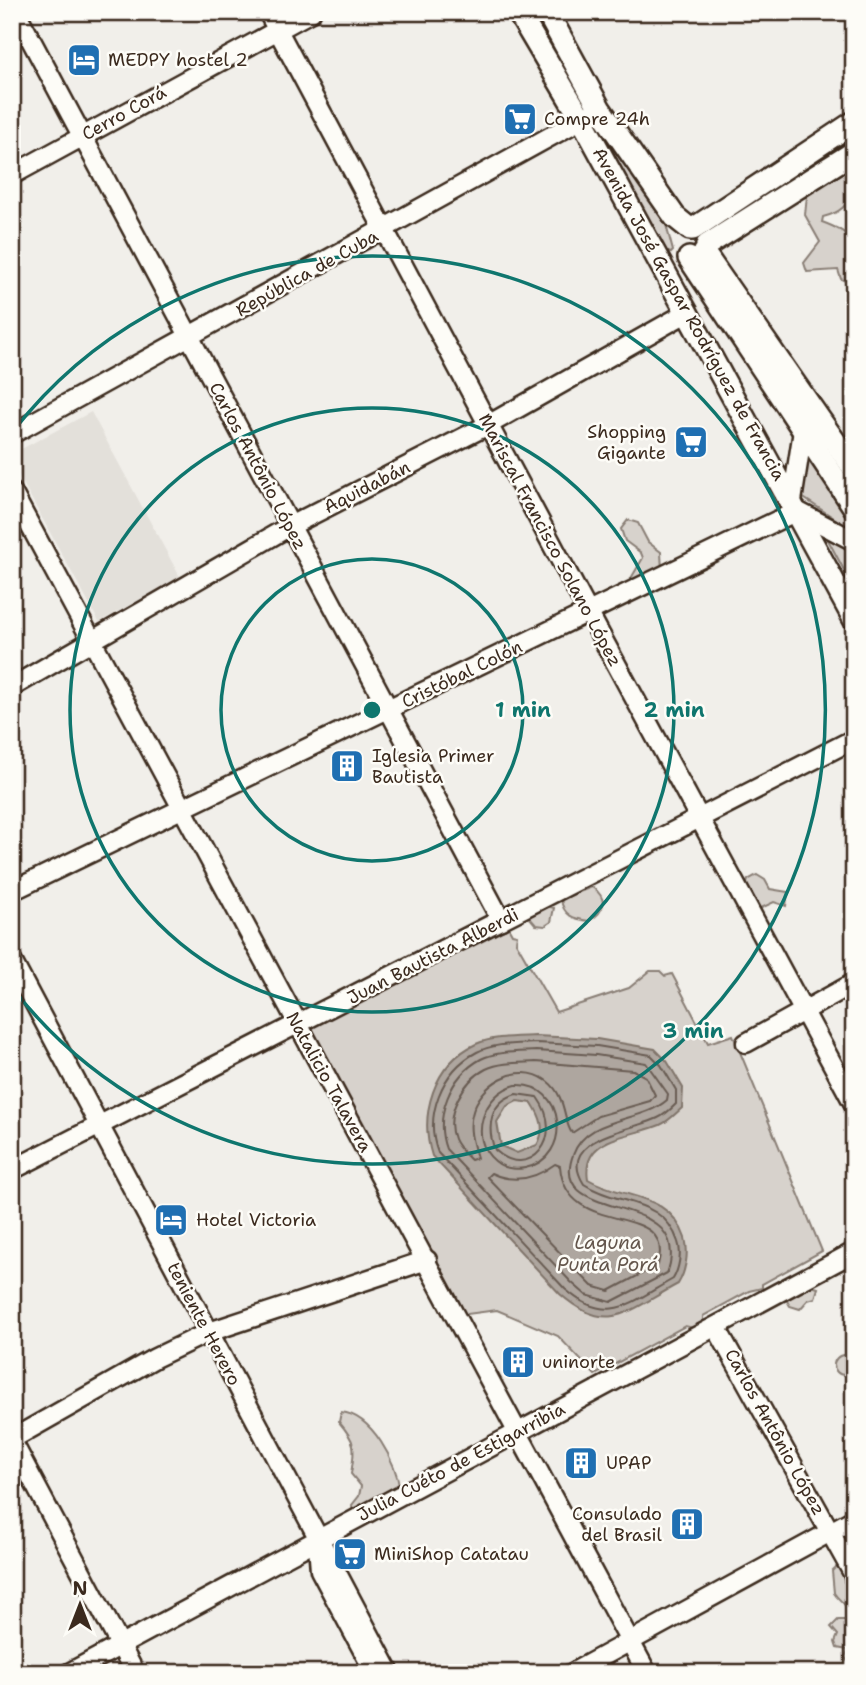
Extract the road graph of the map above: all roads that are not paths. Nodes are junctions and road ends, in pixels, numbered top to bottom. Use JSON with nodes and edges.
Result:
{"nodes":[{"id":1,"x":16,"y":12,"type":"edge"},
{"id":2,"x":268,"y":12,"type":"edge"},
{"id":3,"x":311,"y":12,"type":"edge"},
{"id":4,"x":518,"y":12,"type":"edge"},
{"id":5,"x":547,"y":12,"type":"edge"},
{"id":6,"x":278,"y":30,"type":"junction"},
{"id":7,"x":591,"y":114,"type":"junction"},
{"id":8,"x":854,"y":122,"type":"edge"},
{"id":9,"x":82,"y":136,"type":"junction"},
{"id":10,"x":834,"y":136,"type":"junction"},
{"id":11,"x":851,"y":154,"type":"edge"},
{"id":12,"x":12,"y":175,"type":"edge"},
{"id":13,"x":384,"y":230,"type":"junction"},
{"id":14,"x":691,"y":238,"type":"junction"},
{"id":15,"x":688,"y":312,"type":"junction"},
{"id":16,"x":189,"y":338,"type":"junction"},
{"id":17,"x":809,"y":403,"type":"junction"},
{"id":18,"x":488,"y":425,"type":"junction"},
{"id":19,"x":803,"y":431,"type":"junction"},
{"id":20,"x":12,"y":434,"type":"edge"},
{"id":21,"x":854,"y":468,"type":"edge"},
{"id":22,"x":12,"y":492,"type":"edge"},
{"id":23,"x":794,"y":506,"type":"junction"},
{"id":24,"x":854,"y":507,"type":"edge"},
{"id":25,"x":290,"y":526,"type":"junction"},
{"id":26,"x":854,"y":541,"type":"edge"},
{"id":27,"x":590,"y":612,"type":"junction"},
{"id":28,"x":854,"y":619,"type":"edge"},
{"id":29,"x":94,"y":641,"type":"junction"},
{"id":30,"x":12,"y":687,"type":"edge"},
{"id":31,"x":388,"y":709,"type":"junction"},
{"id":32,"x":854,"y":739,"type":"edge"},
{"id":33,"x":182,"y":808,"type":"junction"},
{"id":34,"x":699,"y":820,"type":"junction"},
{"id":35,"x":12,"y":891,"type":"edge"},
{"id":36,"x":501,"y":920,"type":"junction"},
{"id":37,"x":12,"y":961,"type":"edge"},
{"id":38,"x":854,"y":983,"type":"edge"},
{"id":39,"x":803,"y":1011,"type":"junction"},
{"id":40,"x":298,"y":1026,"type":"junction"},
{"id":41,"x":746,"y":1043,"type":"dead end"},
{"id":42,"x":854,"y":1104,"type":"edge"},
{"id":43,"x":98,"y":1124,"type":"junction"},
{"id":44,"x":12,"y":1170,"type":"edge"},
{"id":45,"x":854,"y":1252,"type":"edge"},
{"id":46,"x":427,"y":1260,"type":"junction"},
{"id":47,"x":716,"y":1327,"type":"junction"},
{"id":48,"x":209,"y":1332,"type":"junction"},
{"id":49,"x":517,"y":1431,"type":"junction"},
{"id":50,"x":12,"y":1440,"type":"edge"},
{"id":51,"x":854,"y":1519,"type":"edge"},
{"id":52,"x":831,"y":1532,"type":"junction"},
{"id":53,"x":318,"y":1538,"type":"junction"},
{"id":54,"x":854,"y":1575,"type":"edge"},
{"id":55,"x":631,"y":1642,"type":"junction"},
{"id":56,"x":120,"y":1645,"type":"junction"},
{"id":57,"x":69,"y":1673,"type":"edge"},
{"id":58,"x":135,"y":1673,"type":"edge"},
{"id":59,"x":375,"y":1673,"type":"edge"},
{"id":60,"x":390,"y":1673,"type":"edge"},
{"id":61,"x":572,"y":1673,"type":"edge"},
{"id":62,"x":647,"y":1673,"type":"edge"}],
"edges":[{"from":1,"to":9,"type":"street","name":"Carlos Antônio López"},
{"from":2,"to":6,"type":"street","name":"Mariscal Francisco Solano López"},
{"from":3,"to":6,"type":"street","name":"Cerro Corá"},
{"from":4,"to":7,"type":"main road","name":"Avenida José Gaspar Rodríguez de Francia"},
{"from":5,"to":7,"type":"main road"},
{"from":6,"to":9,"type":"street","name":"Cerro Corá"},
{"from":6,"to":13,"type":"street","name":"Mariscal Francisco Solano López"},
{"from":7,"to":13,"type":"street","name":"República de Cuba"},
{"from":7,"to":14,"type":"main road"},
{"from":7,"to":15,"type":"main road","name":"Avenida José Gaspar Rodríguez de Francia"},
{"from":8,"to":10,"type":"main road"},
{"from":9,"to":12,"type":"street","name":"Cerro Corá"},
{"from":9,"to":16,"type":"street","name":"Carlos Antônio López"},
{"from":10,"to":11,"type":"main road"},
{"from":10,"to":14,"type":"main road"},
{"from":11,"to":14,"type":"main road"},
{"from":13,"to":16,"type":"street","name":"República de Cuba"},
{"from":13,"to":18,"type":"street","name":"Mariscal Francisco Solano López"},
{"from":14,"to":17,"type":"main road"},
{"from":14,"to":19,"type":"main road"},
{"from":15,"to":18,"type":"street","name":"Aquidabán"},
{"from":15,"to":23,"type":"main road","name":"Avenida José Gaspar Rodríguez de Francia"},
{"from":16,"to":20,"type":"street","name":"República de Cuba"},
{"from":16,"to":25,"type":"street","name":"Carlos Antônio López"},
{"from":17,"to":19,"type":"street"},
{"from":17,"to":21,"type":"main road"},
{"from":18,"to":25,"type":"street","name":"Aquidabán"},
{"from":18,"to":27,"type":"street","name":"Mariscal Francisco Solano López"},
{"from":19,"to":23,"type":"street"},
{"from":19,"to":24,"type":"main road"},
{"from":22,"to":29,"type":"street","name":"Natalicio Talavera"},
{"from":23,"to":26,"type":"street"},
{"from":23,"to":27,"type":"street","name":"Cristóbal Colón"},
{"from":23,"to":28,"type":"main road","name":"Avenida José Gaspar Rodríguez de Francia"},
{"from":25,"to":29,"type":"street","name":"Aquidabán"},
{"from":25,"to":31,"type":"street","name":"Carlos Antônio López"},
{"from":27,"to":31,"type":"street","name":"Cristóbal Colón"},
{"from":27,"to":34,"type":"street","name":"Mariscal Francisco Solano López"},
{"from":29,"to":30,"type":"street","name":"Aquidabán"},
{"from":29,"to":33,"type":"street","name":"Natalicio Talavera"},
{"from":31,"to":33,"type":"street","name":"Cristóbal Colón"},
{"from":31,"to":36,"type":"street","name":"Carlos Antônio López"},
{"from":32,"to":34,"type":"street","name":"Juan Bautista Alberdi"},
{"from":33,"to":35,"type":"street","name":"Cristóbal Colón"},
{"from":33,"to":40,"type":"street","name":"Natalicio Talavera"},
{"from":34,"to":36,"type":"street","name":"Juan Bautista Alberdi"},
{"from":34,"to":39,"type":"street","name":"Mariscal Francisco Solano López"},
{"from":36,"to":40,"type":"street","name":"Juan Bautista Alberdi"},
{"from":37,"to":43,"type":"street","name":"teniente Herero"},
{"from":38,"to":39,"type":"street"},
{"from":39,"to":41,"type":"street"},
{"from":39,"to":42,"type":"street","name":"Mariscal Francisco Solano López"},
{"from":40,"to":43,"type":"street","name":"Juan Bautista Alberdi"},
{"from":40,"to":46,"type":"street","name":"Natalicio Talavera"},
{"from":43,"to":44,"type":"street","name":"Juan Bautista Alberdi"},
{"from":43,"to":48,"type":"street","name":"teniente Herero"},
{"from":45,"to":47,"type":"street","name":"Julia Cuéto de Estigarribia"},
{"from":46,"to":48,"type":"street"},
{"from":46,"to":49,"type":"street","name":"Natalicio Talavera"},
{"from":47,"to":49,"type":"street","name":"Julia Cuéto de Estigarribia"},
{"from":47,"to":52,"type":"street","name":"Carlos Antônio López"},
{"from":48,"to":50,"type":"street"},
{"from":48,"to":53,"type":"street","name":"teniente Herero"},
{"from":49,"to":53,"type":"street","name":"Julia Cuéto de Estigarribia"},
{"from":49,"to":55,"type":"street","name":"Natalicio Talavera"},
{"from":50,"to":56,"type":"street"},
{"from":51,"to":52,"type":"street"},
{"from":52,"to":54,"type":"street","name":"Carlos Antônio López"},
{"from":52,"to":55,"type":"street"},
{"from":53,"to":56,"type":"street","name":"Julia Cuéto de Estigarribia"},
{"from":53,"to":59,"type":"street"},
{"from":53,"to":60,"type":"street","name":"teniente Herero"},
{"from":55,"to":61,"type":"street"},
{"from":55,"to":62,"type":"street","name":"Natalicio Talavera"},
{"from":56,"to":57,"type":"street","name":"Julia Cuéto de Estigarribia"},
{"from":56,"to":58,"type":"street"}]}
